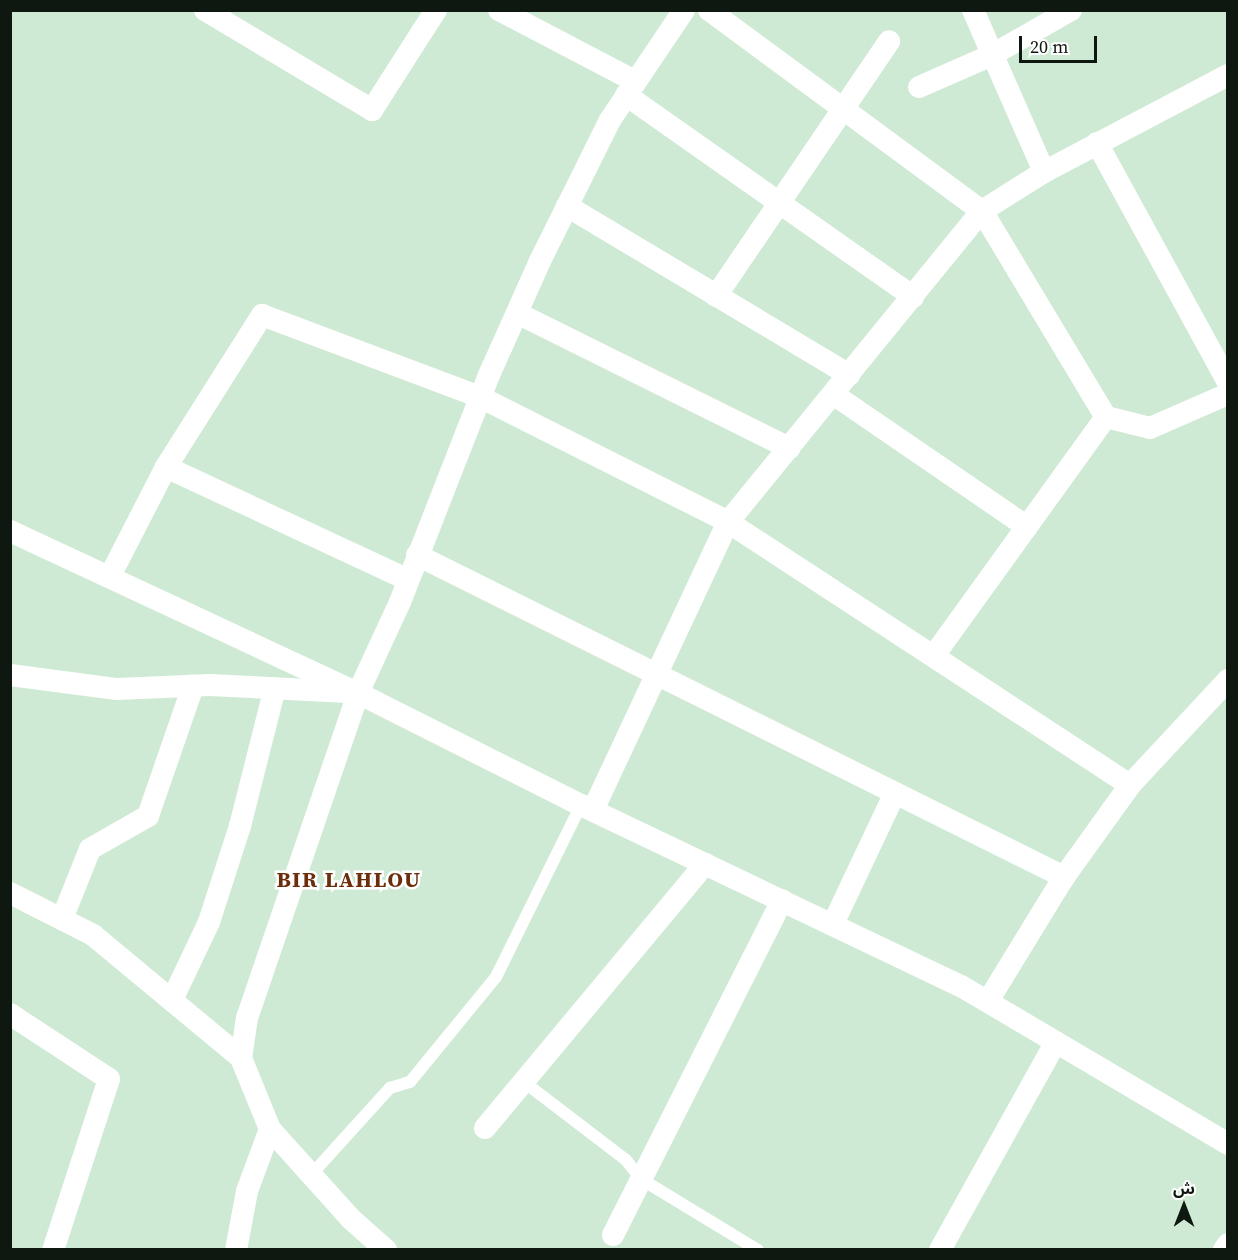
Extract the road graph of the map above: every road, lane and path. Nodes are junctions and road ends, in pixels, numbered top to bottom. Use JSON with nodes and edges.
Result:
{"nodes":[{"id":1,"x":205,"y":10,"type":"edge"},
{"id":2,"x":436,"y":10,"type":"edge"},
{"id":3,"x":499,"y":10,"type":"edge"},
{"id":4,"x":684,"y":10,"type":"edge"},
{"id":5,"x":709,"y":10,"type":"edge"},
{"id":6,"x":973,"y":10,"type":"edge"},
{"id":7,"x":1071,"y":10,"type":"edge"},
{"id":8,"x":889,"y":41,"type":"dead end"},
{"id":9,"x":992,"y":55,"type":"junction"},
{"id":10,"x":1224,"y":84,"type":"edge"},
{"id":11,"x":919,"y":87,"type":"dead end"},
{"id":12,"x":630,"y":88,"type":"junction"},
{"id":13,"x":843,"y":109,"type":"junction"},
{"id":14,"x":1097,"y":143,"type":"junction"},
{"id":15,"x":1044,"y":172,"type":"junction"},
{"id":16,"x":779,"y":203,"type":"junction"},
{"id":17,"x":567,"y":206,"type":"junction"},
{"id":18,"x":982,"y":211,"type":"junction"},
{"id":19,"x":716,"y":296,"type":"junction"},
{"id":20,"x":913,"y":297,"type":"junction"},
{"id":21,"x":517,"y":313,"type":"junction"},
{"id":22,"x":849,"y":375,"type":"junction"},
{"id":23,"x":1227,"y":382,"type":"edge"},
{"id":24,"x":833,"y":394,"type":"junction"},
{"id":25,"x":1227,"y":394,"type":"edge"},
{"id":26,"x":480,"y":397,"type":"junction"},
{"id":27,"x":1106,"y":417,"type":"junction"},
{"id":28,"x":789,"y":448,"type":"junction"},
{"id":29,"x":166,"y":467,"type":"junction"},
{"id":30,"x":728,"y":522,"type":"junction"},
{"id":31,"x":1027,"y":527,"type":"junction"},
{"id":32,"x":10,"y":531,"type":"edge"},
{"id":33,"x":417,"y":555,"type":"junction"},
{"id":34,"x":110,"y":576,"type":"junction"},
{"id":35,"x":408,"y":580,"type":"junction"},
{"id":36,"x":935,"y":654,"type":"junction"},
{"id":37,"x":657,"y":674,"type":"junction"},
{"id":38,"x":10,"y":675,"type":"edge"},
{"id":39,"x":1227,"y":680,"type":"edge"},
{"id":40,"x":193,"y":686,"type":"junction"},
{"id":41,"x":275,"y":688,"type":"junction"},
{"id":42,"x":358,"y":693,"type":"junction"},
{"id":43,"x":1130,"y":785,"type":"junction"},
{"id":44,"x":895,"y":793,"type":"junction"},
{"id":45,"x":587,"y":807,"type":"junction"},
{"id":46,"x":705,"y":864,"type":"junction"},
{"id":47,"x":1064,"y":877,"type":"junction"},
{"id":48,"x":10,"y":893,"type":"edge"},
{"id":49,"x":782,"y":900,"type":"junction"},
{"id":50,"x":62,"y":919,"type":"junction"},
{"id":51,"x":833,"y":924,"type":"junction"},
{"id":52,"x":172,"y":1000,"type":"junction"},
{"id":53,"x":988,"y":1001,"type":"junction"},
{"id":54,"x":10,"y":1014,"type":"edge"},
{"id":55,"x":1056,"y":1042,"type":"junction"},
{"id":56,"x":241,"y":1058,"type":"junction"},
{"id":57,"x":524,"y":1082,"type":"junction"},
{"id":58,"x":485,"y":1128,"type":"dead end"},
{"id":59,"x":270,"y":1129,"type":"junction"},
{"id":60,"x":1227,"y":1144,"type":"edge"},
{"id":61,"x":311,"y":1175,"type":"junction"},
{"id":62,"x":641,"y":1179,"type":"junction"},
{"id":63,"x":613,"y":1235,"type":"dead end"},
{"id":64,"x":1227,"y":1244,"type":"edge"},
{"id":65,"x":384,"y":1249,"type":"edge"},
{"id":66,"x":54,"y":1250,"type":"edge"},
{"id":67,"x":236,"y":1250,"type":"edge"},
{"id":68,"x":758,"y":1250,"type":"edge"},
{"id":69,"x":940,"y":1250,"type":"edge"},
{"id":70,"x":1224,"y":1250,"type":"edge"}],
"edges":[{"from":1,"to":2,"type":"street"},
{"from":3,"to":12,"type":"street"},
{"from":4,"to":12,"type":"street"},
{"from":5,"to":13,"type":"street"},
{"from":6,"to":9,"type":"street"},
{"from":7,"to":9,"type":"street"},
{"from":8,"to":13,"type":"street"},
{"from":9,"to":11,"type":"street"},
{"from":9,"to":15,"type":"street"},
{"from":10,"to":14,"type":"street"},
{"from":12,"to":16,"type":"street"},
{"from":12,"to":17,"type":"street"},
{"from":13,"to":16,"type":"street"},
{"from":13,"to":18,"type":"street"},
{"from":14,"to":15,"type":"street"},
{"from":14,"to":23,"type":"street"},
{"from":15,"to":18,"type":"street"},
{"from":16,"to":19,"type":"street"},
{"from":16,"to":20,"type":"street"},
{"from":17,"to":19,"type":"street"},
{"from":17,"to":21,"type":"street"},
{"from":18,"to":20,"type":"street"},
{"from":18,"to":27,"type":"street"},
{"from":19,"to":22,"type":"street"},
{"from":20,"to":22,"type":"street"},
{"from":21,"to":26,"type":"street"},
{"from":21,"to":28,"type":"street"},
{"from":22,"to":24,"type":"street"},
{"from":24,"to":28,"type":"street"},
{"from":24,"to":31,"type":"street"},
{"from":25,"to":27,"type":"street"},
{"from":26,"to":29,"type":"street"},
{"from":26,"to":30,"type":"street"},
{"from":26,"to":33,"type":"street"},
{"from":27,"to":31,"type":"street"},
{"from":28,"to":30,"type":"street"},
{"from":29,"to":34,"type":"street"},
{"from":29,"to":35,"type":"street"},
{"from":30,"to":36,"type":"street"},
{"from":30,"to":37,"type":"street"},
{"from":31,"to":36,"type":"street"},
{"from":32,"to":34,"type":"street"},
{"from":33,"to":35,"type":"street"},
{"from":33,"to":37,"type":"street"},
{"from":34,"to":42,"type":"street"},
{"from":35,"to":42,"type":"street"},
{"from":36,"to":43,"type":"street"},
{"from":37,"to":44,"type":"street"},
{"from":37,"to":45,"type":"street"},
{"from":38,"to":40,"type":"street"},
{"from":39,"to":43,"type":"street"},
{"from":40,"to":41,"type":"street"},
{"from":40,"to":50,"type":"street"},
{"from":41,"to":42,"type":"street"},
{"from":41,"to":52,"type":"street"},
{"from":42,"to":45,"type":"street"},
{"from":42,"to":56,"type":"street"},
{"from":43,"to":47,"type":"street"},
{"from":44,"to":47,"type":"street"},
{"from":44,"to":51,"type":"street"},
{"from":45,"to":46,"type":"street"},
{"from":45,"to":61,"type":"lane"},
{"from":46,"to":49,"type":"street"},
{"from":46,"to":57,"type":"street"},
{"from":47,"to":53,"type":"street"},
{"from":48,"to":50,"type":"street"},
{"from":49,"to":51,"type":"street"},
{"from":49,"to":62,"type":"street"},
{"from":50,"to":52,"type":"street"},
{"from":51,"to":53,"type":"street"},
{"from":52,"to":56,"type":"street"},
{"from":53,"to":55,"type":"street"},
{"from":54,"to":66,"type":"street"},
{"from":55,"to":60,"type":"street"},
{"from":55,"to":69,"type":"street"},
{"from":56,"to":59,"type":"street"},
{"from":57,"to":58,"type":"street"},
{"from":57,"to":62,"type":"lane"},
{"from":59,"to":61,"type":"street"},
{"from":59,"to":67,"type":"street"},
{"from":61,"to":65,"type":"street"},
{"from":62,"to":63,"type":"street"},
{"from":62,"to":68,"type":"lane"},
{"from":64,"to":70,"type":"street"}]}
